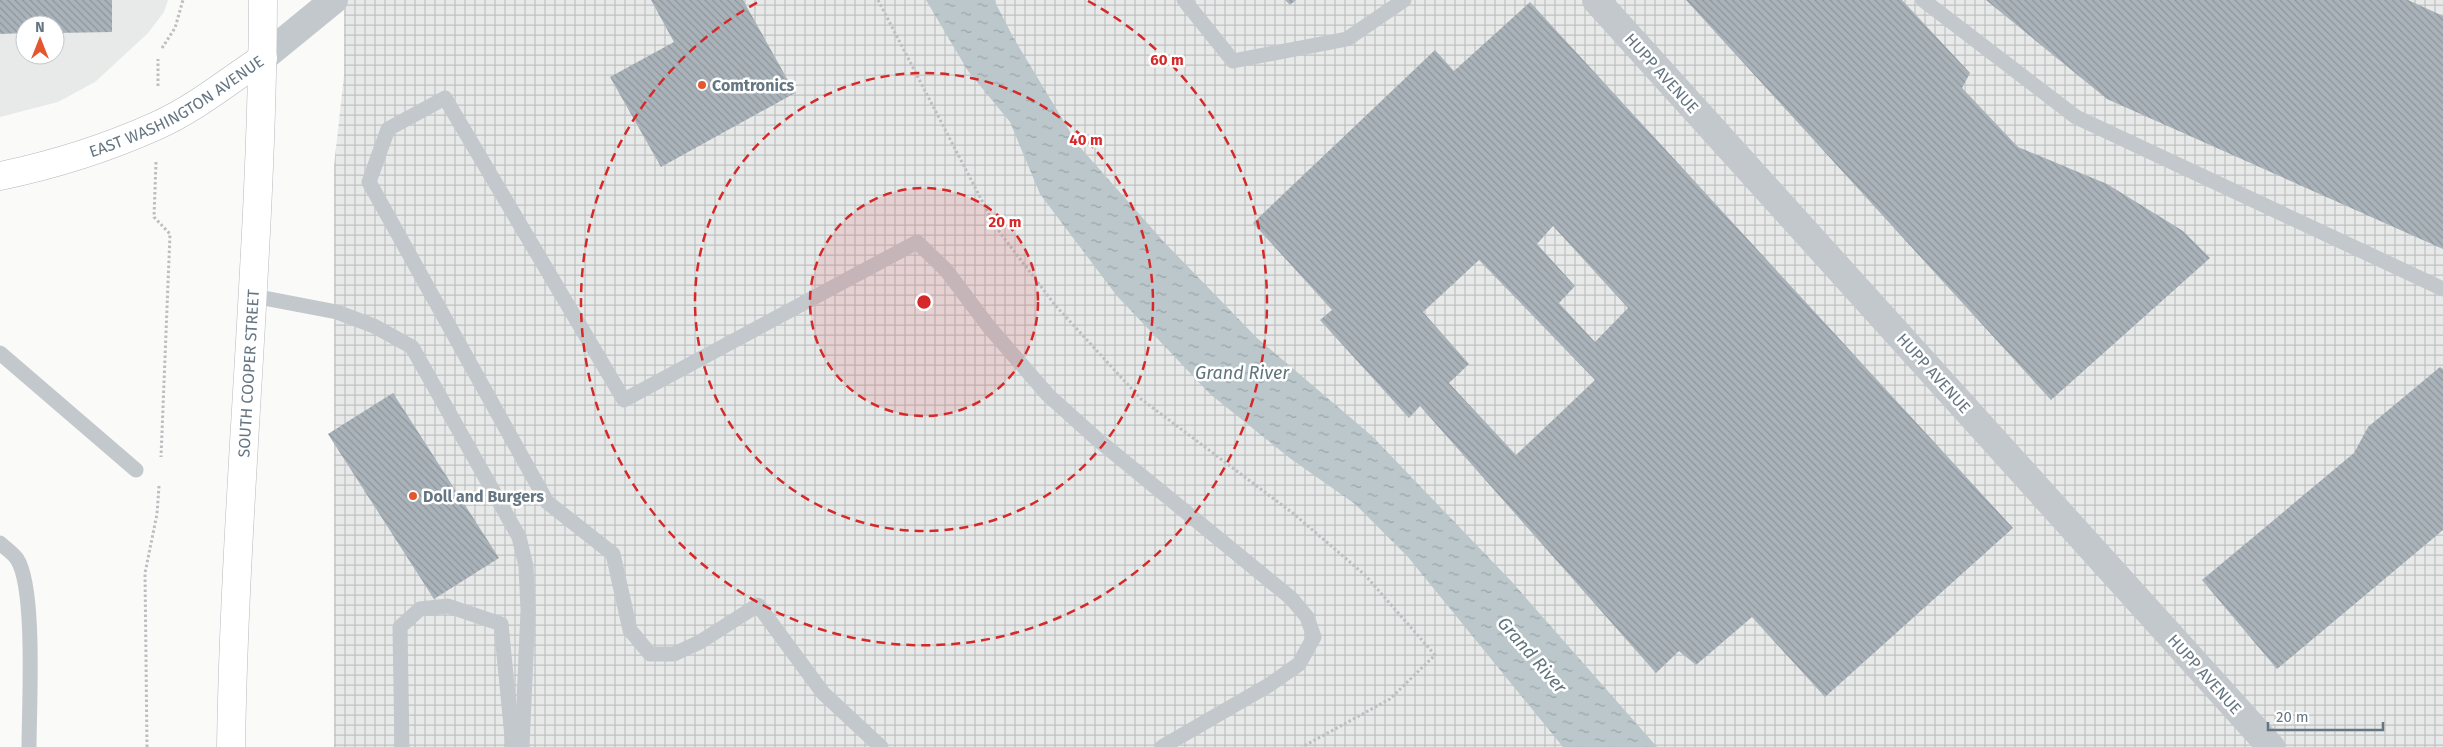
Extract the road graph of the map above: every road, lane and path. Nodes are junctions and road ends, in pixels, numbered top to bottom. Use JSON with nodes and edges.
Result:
{"nodes":[{"id":1,"x":183,"y":0,"type":"edge"},
{"id":2,"x":263,"y":0,"type":"edge"},
{"id":3,"x":334,"y":0,"type":"edge"},
{"id":4,"x":878,"y":0,"type":"edge"},
{"id":5,"x":1184,"y":0,"type":"edge"},
{"id":6,"x":1404,"y":0,"type":"edge"},
{"id":7,"x":1596,"y":0,"type":"edge"},
{"id":8,"x":1924,"y":0,"type":"edge"},
{"id":9,"x":162,"y":48,"type":"dead end"},
{"id":10,"x":263,"y":58,"type":"junction"},
{"id":11,"x":0,"y":176,"type":"edge"},
{"id":12,"x":2443,"y":289,"type":"edge"},
{"id":13,"x":254,"y":296,"type":"junction"},
{"id":14,"x":0,"y":354,"type":"edge"},
{"id":15,"x":136,"y":470,"type":"dead end"},
{"id":16,"x":0,"y":543,"type":"edge"},
{"id":17,"x":30,"y":747,"type":"edge"},
{"id":18,"x":232,"y":747,"type":"edge"},
{"id":19,"x":402,"y":747,"type":"edge"},
{"id":20,"x":513,"y":747,"type":"edge"},
{"id":21,"x":522,"y":747,"type":"edge"},
{"id":22,"x":881,"y":747,"type":"edge"},
{"id":23,"x":1162,"y":747,"type":"edge"},
{"id":24,"x":1302,"y":747,"type":"edge"},
{"id":25,"x":2271,"y":747,"type":"edge"}],
"edges":[{"from":1,"to":9,"type":"path"},
{"from":2,"to":10,"type":"main road","name":"SOUTH COOPER STREET"},
{"from":3,"to":10,"type":"street","name":"EAST WASHINGTON AVENUE"},
{"from":4,"to":24,"type":"path"},
{"from":5,"to":6,"type":"lane"},
{"from":7,"to":25,"type":"street","name":"HUPP AVENUE"},
{"from":8,"to":12,"type":"lane"},
{"from":10,"to":11,"type":"main road","name":"EAST WASHINGTON AVENUE"},
{"from":10,"to":13,"type":"main road","name":"SOUTH COOPER STREET"},
{"from":13,"to":18,"type":"main road","name":"SOUTH COOPER STREET"},
{"from":13,"to":21,"type":"lane"},
{"from":14,"to":15,"type":"lane"},
{"from":16,"to":17,"type":"lane"},
{"from":19,"to":20,"type":"lane"},
{"from":22,"to":23,"type":"lane"}]}
